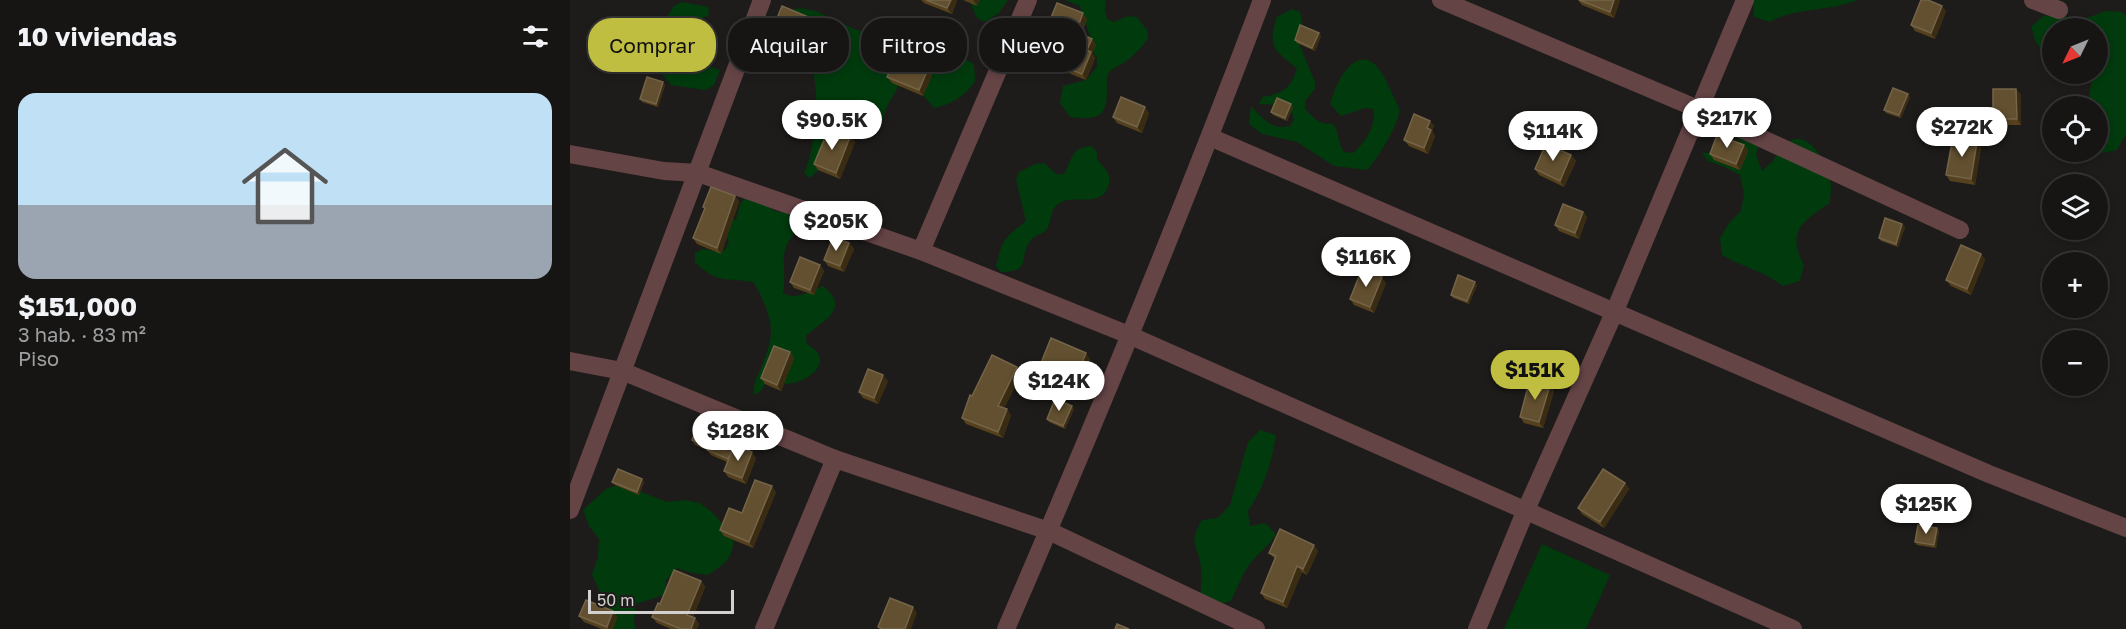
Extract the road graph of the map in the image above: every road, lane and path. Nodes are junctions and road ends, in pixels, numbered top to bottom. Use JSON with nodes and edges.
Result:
{"nodes":[{"id":1,"x":762,"y":0,"type":"edge"},
{"id":2,"x":1028,"y":0,"type":"edge"},
{"id":3,"x":1262,"y":0,"type":"edge"},
{"id":4,"x":1441,"y":0,"type":"edge"},
{"id":5,"x":1745,"y":0,"type":"edge"},
{"id":6,"x":2033,"y":0,"type":"edge"},
{"id":7,"x":2059,"y":10,"type":"dead end"},
{"id":8,"x":1698,"y":109,"type":"junction"},
{"id":9,"x":1210,"y":137,"type":"junction"},
{"id":10,"x":570,"y":154,"type":"edge"},
{"id":11,"x":698,"y":173,"type":"junction"},
{"id":12,"x":1960,"y":230,"type":"dead end"},
{"id":13,"x":921,"y":250,"type":"junction"},
{"id":14,"x":1614,"y":313,"type":"junction"},
{"id":15,"x":1129,"y":335,"type":"junction"},
{"id":16,"x":570,"y":361,"type":"edge"},
{"id":17,"x":622,"y":371,"type":"junction"},
{"id":18,"x":835,"y":459,"type":"junction"},
{"id":19,"x":570,"y":510,"type":"edge"},
{"id":20,"x":1525,"y":512,"type":"junction"},
{"id":21,"x":2126,"y":528,"type":"edge"},
{"id":22,"x":1049,"y":531,"type":"junction"},
{"id":23,"x":1247,"y":627,"type":"edge"},
{"id":24,"x":764,"y":629,"type":"edge"},
{"id":25,"x":1006,"y":629,"type":"edge"},
{"id":26,"x":1478,"y":629,"type":"edge"},
{"id":27,"x":1793,"y":629,"type":"edge"}],
"edges":[{"from":1,"to":11,"type":"street"},
{"from":2,"to":13,"type":"street"},
{"from":3,"to":9,"type":"street"},
{"from":4,"to":8,"type":"street"},
{"from":5,"to":8,"type":"street"},
{"from":6,"to":7,"type":"street"},
{"from":8,"to":12,"type":"street"},
{"from":8,"to":14,"type":"street"},
{"from":9,"to":14,"type":"street"},
{"from":9,"to":15,"type":"street"},
{"from":10,"to":11,"type":"street"},
{"from":11,"to":13,"type":"street"},
{"from":11,"to":17,"type":"street"},
{"from":13,"to":15,"type":"street"},
{"from":14,"to":20,"type":"street"},
{"from":14,"to":21,"type":"street"},
{"from":15,"to":20,"type":"street"},
{"from":15,"to":22,"type":"street"},
{"from":16,"to":17,"type":"street"},
{"from":17,"to":18,"type":"street"},
{"from":17,"to":19,"type":"street"},
{"from":18,"to":22,"type":"street"},
{"from":18,"to":24,"type":"street"},
{"from":20,"to":26,"type":"street"},
{"from":20,"to":27,"type":"street"},
{"from":22,"to":23,"type":"street"},
{"from":22,"to":25,"type":"street"}]}
